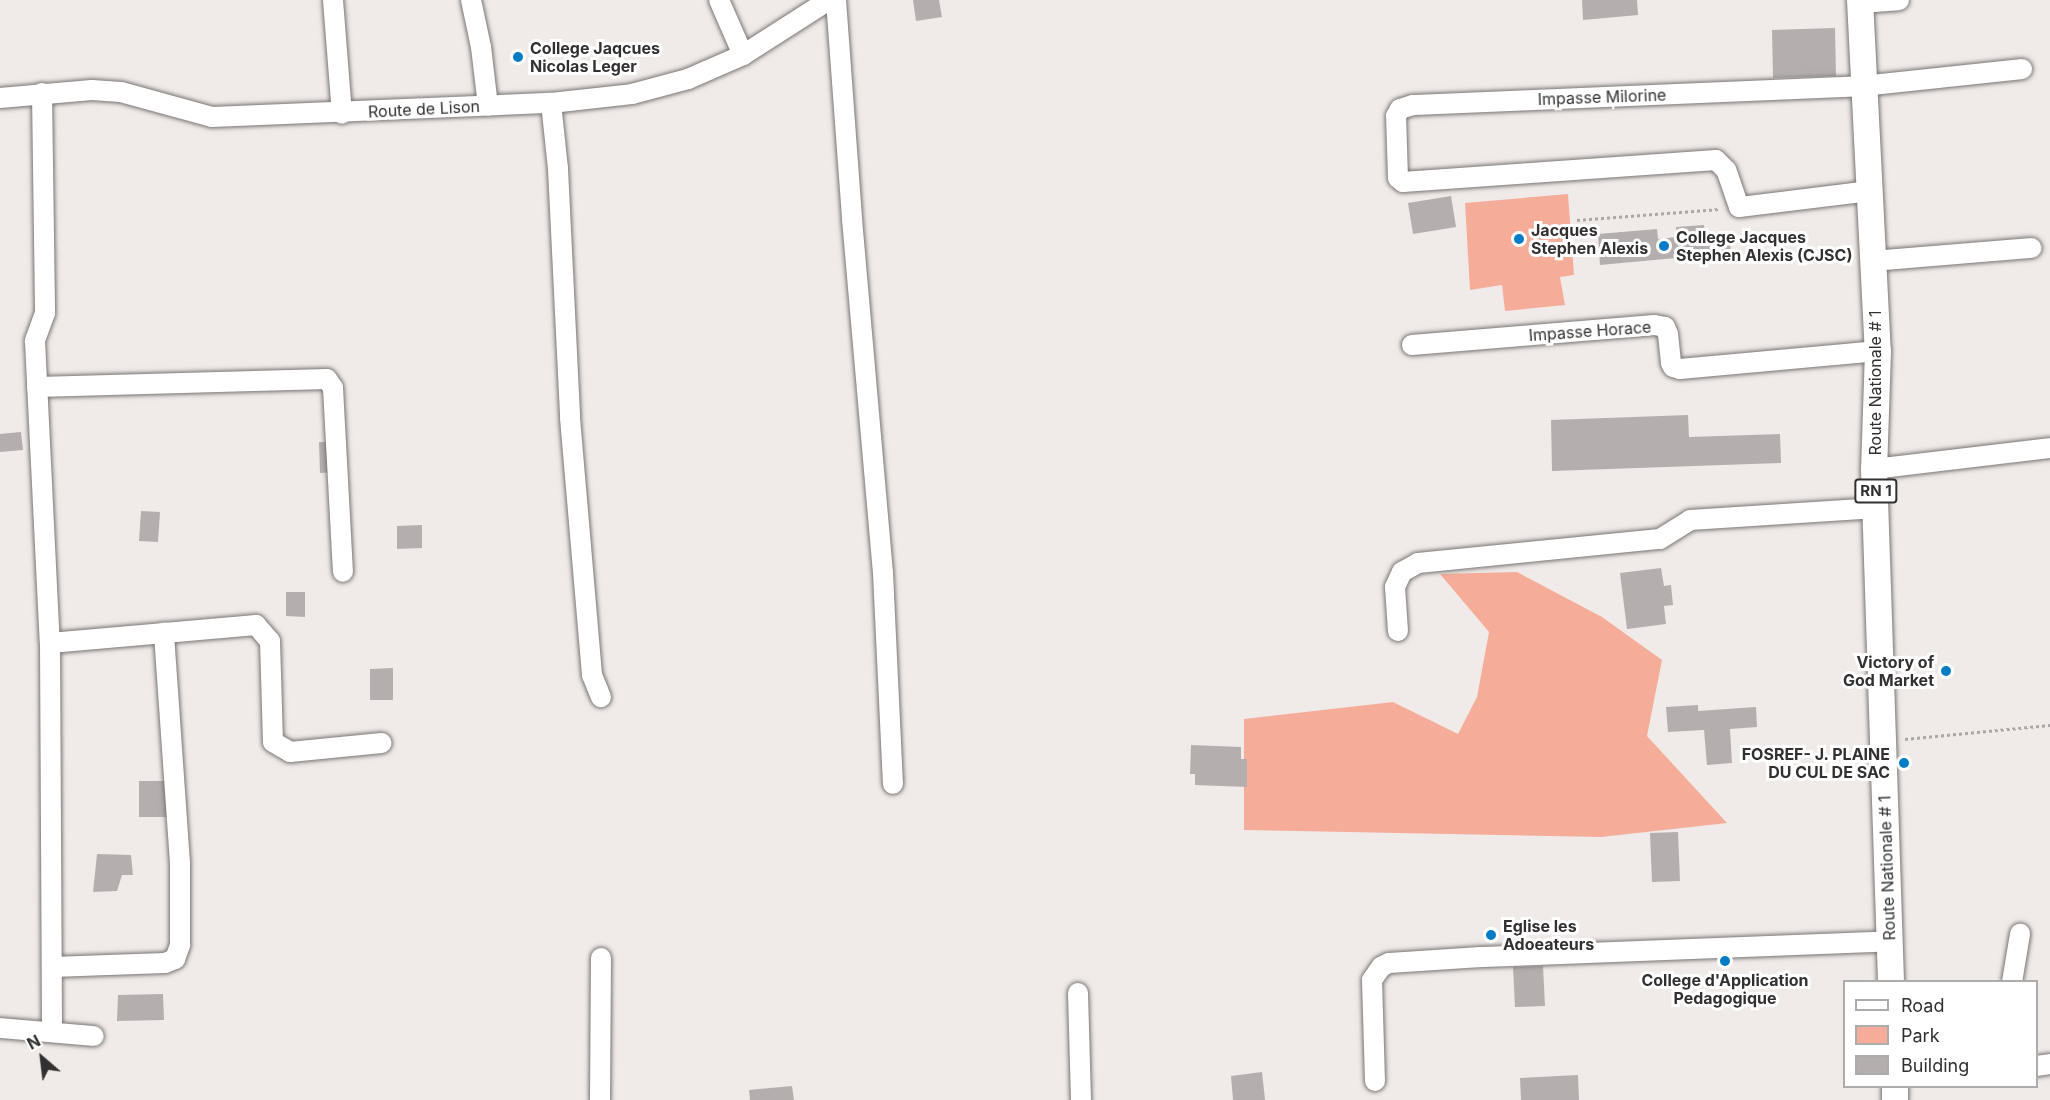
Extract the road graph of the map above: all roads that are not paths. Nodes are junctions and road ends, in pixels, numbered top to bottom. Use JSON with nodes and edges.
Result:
{"nodes":[{"id":1,"x":333,"y":0,"type":"edge"},
{"id":2,"x":471,"y":0,"type":"edge"},
{"id":3,"x":719,"y":0,"type":"edge"},
{"id":4,"x":829,"y":0,"type":"edge"},
{"id":5,"x":836,"y":0,"type":"edge"},
{"id":6,"x":1899,"y":0,"type":"edge"},
{"id":7,"x":1860,"y":1,"type":"edge"},
{"id":8,"x":743,"y":55,"type":"junction"},
{"id":9,"x":2022,"y":69,"type":"dead end"},
{"id":10,"x":1863,"y":86,"type":"junction"},
{"id":11,"x":42,"y":93,"type":"junction"},
{"id":12,"x":0,"y":98,"type":"edge"},
{"id":13,"x":551,"y":103,"type":"junction"},
{"id":14,"x":488,"y":106,"type":"junction"},
{"id":15,"x":342,"y":114,"type":"junction"},
{"id":16,"x":1870,"y":191,"type":"junction"},
{"id":17,"x":2031,"y":248,"type":"dead end"},
{"id":18,"x":1873,"y":261,"type":"junction"},
{"id":19,"x":1412,"y":345,"type":"dead end"},
{"id":20,"x":1878,"y":351,"type":"junction"},
{"id":21,"x":37,"y":387,"type":"junction"},
{"id":22,"x":2050,"y":448,"type":"edge"},
{"id":23,"x":1874,"y":469,"type":"junction"},
{"id":24,"x":1877,"y":508,"type":"junction"},
{"id":25,"x":343,"y":572,"type":"dead end"},
{"id":26,"x":1398,"y":632,"type":"dead end"},
{"id":27,"x":164,"y":633,"type":"junction"},
{"id":28,"x":50,"y":643,"type":"junction"},
{"id":29,"x":601,"y":697,"type":"dead end"},
{"id":30,"x":382,"y":742,"type":"dead end"},
{"id":31,"x":893,"y":784,"type":"dead end"},
{"id":32,"x":2020,"y":934,"type":"dead end"},
{"id":33,"x":1889,"y":941,"type":"junction"},
{"id":34,"x":602,"y":958,"type":"dead end"},
{"id":35,"x":52,"y":967,"type":"junction"},
{"id":36,"x":1891,"y":980,"type":"edge"},
{"id":37,"x":2012,"y":980,"type":"edge"},
{"id":38,"x":1078,"y":993,"type":"dead end"},
{"id":39,"x":0,"y":1028,"type":"edge"},
{"id":40,"x":52,"y":1032,"type":"junction"},
{"id":41,"x":94,"y":1036,"type":"dead end"},
{"id":42,"x":1375,"y":1081,"type":"dead end"},
{"id":43,"x":600,"y":1100,"type":"edge"},
{"id":44,"x":1081,"y":1100,"type":"edge"}],
"edges":[{"from":1,"to":15,"type":"street"},
{"from":2,"to":14,"type":"street"},
{"from":3,"to":8,"type":"street"},
{"from":4,"to":8,"type":"street","name":"Route de Lison"},
{"from":5,"to":31,"type":"street"},
{"from":6,"to":7,"type":"street"},
{"from":7,"to":10,"type":"main road","name":"Route Nationale # 1","number":"RN 1"},
{"from":8,"to":13,"type":"street","name":"Route de Lison"},
{"from":9,"to":10,"type":"street"},
{"from":10,"to":16,"type":"main road","name":"Route Nationale # 1","number":"RN 1"},
{"from":10,"to":16,"type":"street","name":"Impasse Milorine"},
{"from":11,"to":12,"type":"street","name":"Route de Lison"},
{"from":11,"to":15,"type":"street","name":"Route de Lison"},
{"from":11,"to":21,"type":"street"},
{"from":13,"to":14,"type":"street","name":"Route de Lison"},
{"from":13,"to":29,"type":"street"},
{"from":14,"to":15,"type":"street","name":"Route de Lison"},
{"from":16,"to":18,"type":"main road","name":"Route Nationale # 1","number":"RN 1"},
{"from":17,"to":18,"type":"street"},
{"from":18,"to":20,"type":"main road","name":"Route Nationale # 1","number":"RN 1"},
{"from":19,"to":20,"type":"street","name":"Impasse Horace"},
{"from":20,"to":23,"type":"main road","name":"Route Nationale # 1","number":"RN 1"},
{"from":21,"to":25,"type":"street"},
{"from":21,"to":28,"type":"street"},
{"from":22,"to":23,"type":"street"},
{"from":23,"to":24,"type":"main road","name":"Route Nationale # 1","number":"RN 1"},
{"from":24,"to":26,"type":"street"},
{"from":24,"to":33,"type":"main road","name":"Route Nationale # 1","number":"RN 1"},
{"from":27,"to":28,"type":"street"},
{"from":27,"to":30,"type":"street"},
{"from":27,"to":35,"type":"street"},
{"from":28,"to":35,"type":"street"},
{"from":32,"to":37,"type":"street"},
{"from":33,"to":36,"type":"main road","name":"Route Nationale # 1","number":"RN 1"},
{"from":33,"to":42,"type":"street"},
{"from":34,"to":43,"type":"street"},
{"from":35,"to":40,"type":"street"},
{"from":38,"to":44,"type":"street"},
{"from":39,"to":40,"type":"street"},
{"from":40,"to":41,"type":"street"}]}
